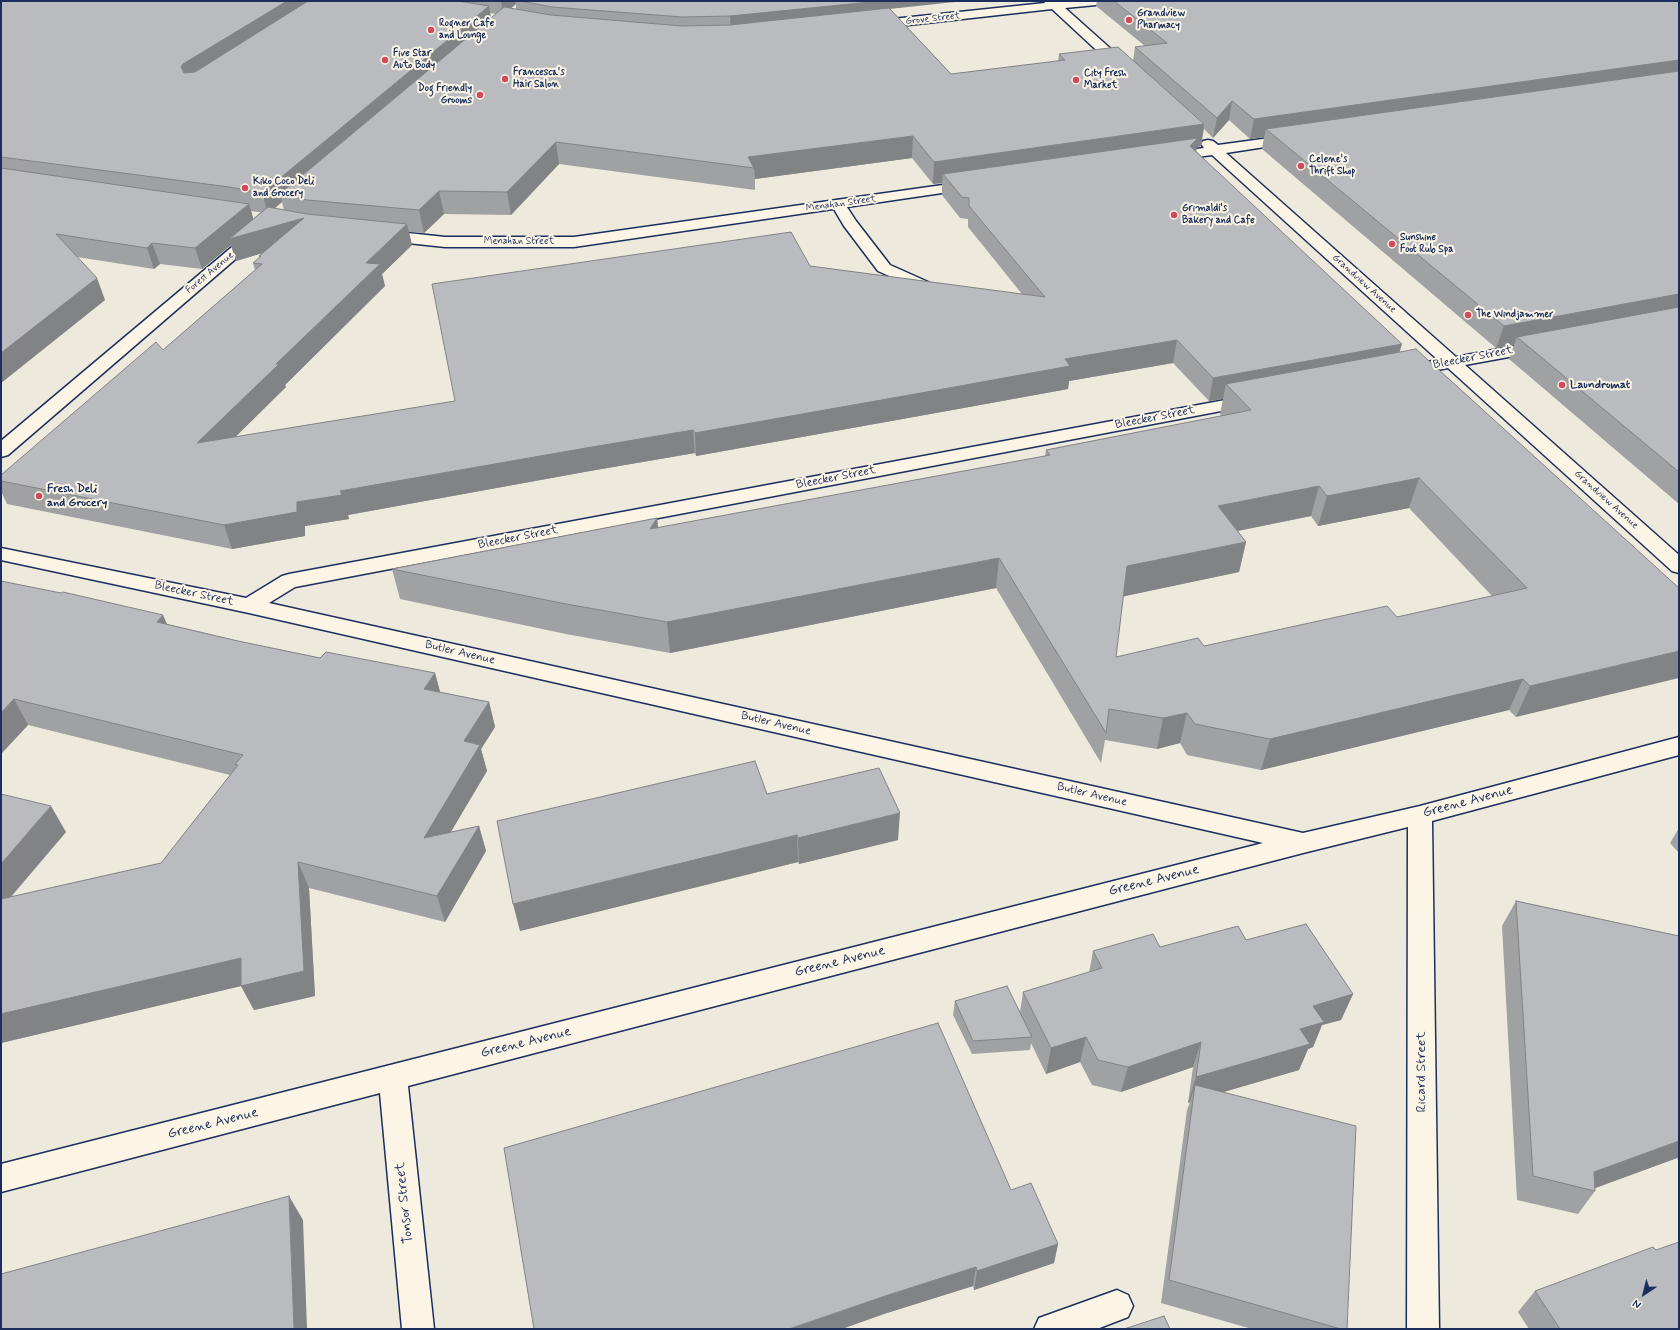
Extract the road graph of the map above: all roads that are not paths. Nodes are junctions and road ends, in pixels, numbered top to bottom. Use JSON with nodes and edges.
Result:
{"nodes":[{"id":1,"x":1096,"y":1,"type":"edge"},
{"id":2,"x":1053,"y":3,"type":"edge"},
{"id":3,"x":858,"y":27,"type":"edge"},
{"id":4,"x":1135,"y":78,"type":"edge"},
{"id":5,"x":1199,"y":135,"type":"edge"},
{"id":6,"x":1305,"y":137,"type":"edge"},
{"id":7,"x":1216,"y":150,"type":"junction"},
{"id":8,"x":1157,"y":158,"type":"edge"},
{"id":9,"x":986,"y":183,"type":"edge"},
{"id":10,"x":838,"y":204,"type":"junction"},
{"id":11,"x":266,"y":226,"type":"edge"},
{"id":12,"x":368,"y":234,"type":"edge"},
{"id":13,"x":931,"y":289,"type":"edge"},
{"id":14,"x":1557,"y":343,"type":"edge"},
{"id":15,"x":1452,"y":362,"type":"junction"},
{"id":16,"x":1389,"y":374,"type":"edge"},
{"id":17,"x":1271,"y":396,"type":"edge"},
{"id":18,"x":1,"y":451,"type":"edge"},
{"id":19,"x":1,"y":554,"type":"edge"},
{"id":20,"x":1679,"y":566,"type":"edge"},
{"id":21,"x":249,"y":606,"type":"junction"},
{"id":22,"x":1679,"y":746,"type":"edge"},
{"id":23,"x":1420,"y":815,"type":"junction"},
{"id":24,"x":1303,"y":843,"type":"junction"},
{"id":25,"x":393,"y":1078,"type":"junction"},
{"id":26,"x":1,"y":1178,"type":"edge"},
{"id":27,"x":1117,"y":1306,"type":"dead end"},
{"id":28,"x":418,"y":1329,"type":"edge"},
{"id":29,"x":1050,"y":1329,"type":"edge"},
{"id":30,"x":1423,"y":1329,"type":"edge"}],
"edges":[{"from":1,"to":2,"type":"street","name":"Grove Street"},
{"from":2,"to":3,"type":"street","name":"Grove Street"},
{"from":2,"to":4,"type":"street"},
{"from":5,"to":7,"type":"street","name":"Grandview Avenue"},
{"from":6,"to":7,"type":"street"},
{"from":7,"to":8,"type":"street"},
{"from":7,"to":15,"type":"street","name":"Grandview Avenue"},
{"from":9,"to":10,"type":"street","name":"Menahan Street"},
{"from":10,"to":12,"type":"street","name":"Menahan Street"},
{"from":10,"to":13,"type":"street"},
{"from":11,"to":18,"type":"street","name":"Forest Avenue"},
{"from":14,"to":15,"type":"street","name":"Bleecker Street"},
{"from":15,"to":16,"type":"street","name":"Bleecker Street"},
{"from":15,"to":20,"type":"street","name":"Grandview Avenue"},
{"from":17,"to":21,"type":"street","name":"Bleecker Street"},
{"from":19,"to":21,"type":"street","name":"Bleecker Street"},
{"from":21,"to":24,"type":"street","name":"Butler Avenue"},
{"from":22,"to":23,"type":"street","name":"Greene Avenue"},
{"from":23,"to":24,"type":"street","name":"Greene Avenue"},
{"from":23,"to":30,"type":"street","name":"Ricard Street"},
{"from":24,"to":25,"type":"street","name":"Greene Avenue"},
{"from":25,"to":26,"type":"street","name":"Greene Avenue"},
{"from":25,"to":28,"type":"street","name":"Tonsor Street"},
{"from":27,"to":29,"type":"street"}]}
